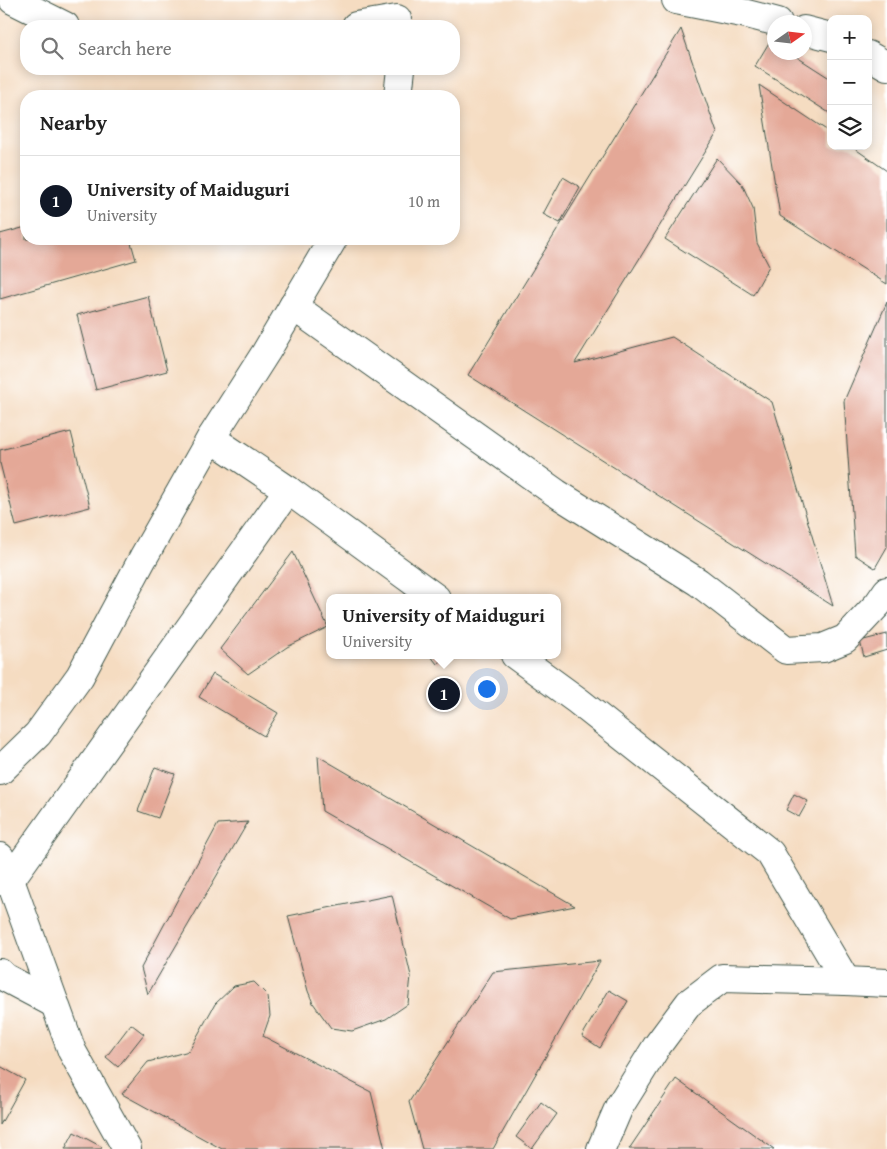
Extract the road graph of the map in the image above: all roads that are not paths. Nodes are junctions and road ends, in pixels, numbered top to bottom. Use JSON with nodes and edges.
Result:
{"nodes":[{"id":1,"x":13,"y":0,"type":"edge"},
{"id":2,"x":676,"y":0,"type":"edge"},
{"id":3,"x":395,"y":15,"type":"edge"},
{"id":4,"x":767,"y":19,"type":"edge"},
{"id":5,"x":53,"y":20,"type":"edge"},
{"id":6,"x":377,"y":20,"type":"edge"},
{"id":7,"x":812,"y":32,"type":"edge"},
{"id":8,"x":827,"y":36,"type":"edge"},
{"id":9,"x":872,"y":57,"type":"edge"},
{"id":10,"x":887,"y":66,"type":"edge"},
{"id":11,"x":401,"y":75,"type":"edge"},
{"id":12,"x":399,"y":90,"type":"edge"},
{"id":13,"x":329,"y":245,"type":"edge"},
{"id":14,"x":293,"y":306,"type":"junction"},
{"id":15,"x":211,"y":438,"type":"junction"},
{"id":16,"x":288,"y":490,"type":"junction"},
{"id":17,"x":887,"y":591,"type":"edge"},
{"id":18,"x":431,"y":594,"type":"edge"},
{"id":19,"x":520,"y":659,"type":"edge"},
{"id":20,"x":0,"y":771,"type":"edge"},
{"id":21,"x":3,"y":873,"type":"edge"},
{"id":22,"x":0,"y":973,"type":"edge"},
{"id":23,"x":846,"y":981,"type":"junction"},
{"id":24,"x":887,"y":983,"type":"edge"},
{"id":25,"x":55,"y":1004,"type":"junction"},
{"id":26,"x":127,"y":1149,"type":"edge"},
{"id":27,"x":600,"y":1149,"type":"edge"}],
"edges":[{"from":1,"to":5,"type":"street"},
{"from":2,"to":4,"type":"street"},
{"from":3,"to":6,"type":"street"},
{"from":7,"to":8,"type":"street"},
{"from":9,"to":10,"type":"street"},
{"from":11,"to":12,"type":"street"},
{"from":13,"to":14,"type":"street"},
{"from":14,"to":15,"type":"street"},
{"from":14,"to":17,"type":"street"},
{"from":15,"to":16,"type":"street"},
{"from":15,"to":20,"type":"street"},
{"from":16,"to":18,"type":"street"},
{"from":16,"to":21,"type":"street"},
{"from":19,"to":23,"type":"street"},
{"from":21,"to":25,"type":"street"},
{"from":22,"to":25,"type":"street"},
{"from":23,"to":24,"type":"street"},
{"from":23,"to":27,"type":"street"},
{"from":25,"to":26,"type":"street"}]}
